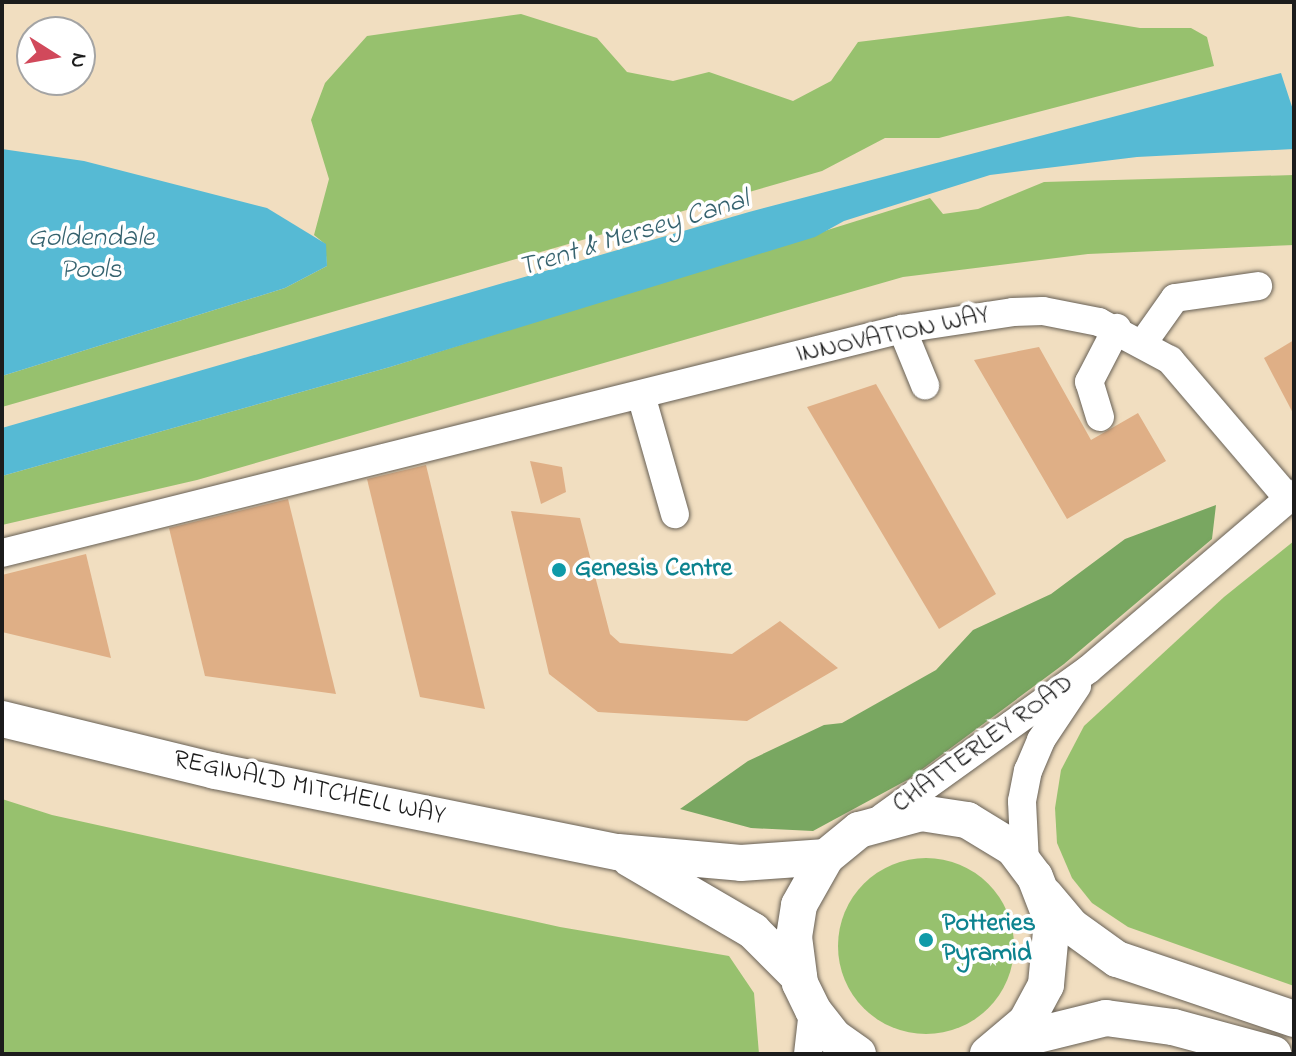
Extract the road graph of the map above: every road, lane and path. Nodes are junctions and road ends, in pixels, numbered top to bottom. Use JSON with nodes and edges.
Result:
{"nodes":[{"id":1,"x":1258,"y":286,"type":"dead end"},
{"id":2,"x":1117,"y":328,"type":"junction"},
{"id":3,"x":902,"y":329,"type":"junction"},
{"id":4,"x":1143,"y":343,"type":"junction"},
{"id":5,"x":925,"y":385,"type":"dead end"},
{"id":6,"x":641,"y":395,"type":"junction"},
{"id":7,"x":1100,"y":417,"type":"dead end"},
{"id":8,"x":1291,"y":496,"type":"edge"},
{"id":9,"x":675,"y":514,"type":"dead end"},
{"id":10,"x":2,"y":553,"type":"edge"},
{"id":11,"x":1089,"y":669,"type":"junction"},
{"id":12,"x":2,"y":719,"type":"edge"},
{"id":13,"x":879,"y":821,"type":"junction"},
{"id":14,"x":618,"y":852,"type":"junction"},
{"id":15,"x":826,"y":857,"type":"junction"},
{"id":16,"x":1025,"y":863,"type":"junction"},
{"id":17,"x":1044,"y":894,"type":"junction"},
{"id":18,"x":799,"y":977,"type":"junction"},
{"id":19,"x":813,"y":1010,"type":"junction"},
{"id":20,"x":1294,"y":1019,"type":"edge"},
{"id":21,"x":996,"y":1048,"type":"edge"},
{"id":22,"x":808,"y":1054,"type":"edge"},
{"id":23,"x":858,"y":1054,"type":"edge"},
{"id":24,"x":1273,"y":1054,"type":"edge"}],
"edges":[{"from":1,"to":4,"type":"street"},
{"from":2,"to":3,"type":"street","name":"INNOVATION WAY"},
{"from":2,"to":4,"type":"street","name":"INNOVATION WAY"},
{"from":2,"to":7,"type":"street"},
{"from":3,"to":5,"type":"street"},
{"from":3,"to":6,"type":"street","name":"INNOVATION WAY"},
{"from":4,"to":8,"type":"street","name":"INNOVATION WAY"},
{"from":6,"to":9,"type":"street"},
{"from":6,"to":10,"type":"street","name":"INNOVATION WAY"},
{"from":8,"to":11,"type":"street","name":"CHATTERLEY ROAD"},
{"from":11,"to":13,"type":"street","name":"CHATTERLEY ROAD"},
{"from":11,"to":16,"type":"street","name":"CHATTERLEY ROAD"},
{"from":12,"to":14,"type":"main road","name":"REGINALD MITCHELL WAY"},
{"from":13,"to":15,"type":"main road"},
{"from":13,"to":16,"type":"main road"},
{"from":14,"to":15,"type":"main road","name":"REGINALD MITCHELL WAY"},
{"from":14,"to":18,"type":"main road","name":"REGINALD MITCHELL WAY"},
{"from":15,"to":18,"type":"main road"},
{"from":16,"to":17,"type":"main road"},
{"from":17,"to":20,"type":"main road"},
{"from":17,"to":21,"type":"main road"},
{"from":18,"to":19,"type":"main road"},
{"from":19,"to":22,"type":"street"},
{"from":19,"to":23,"type":"main road"},
{"from":21,"to":24,"type":"main road"}]}
